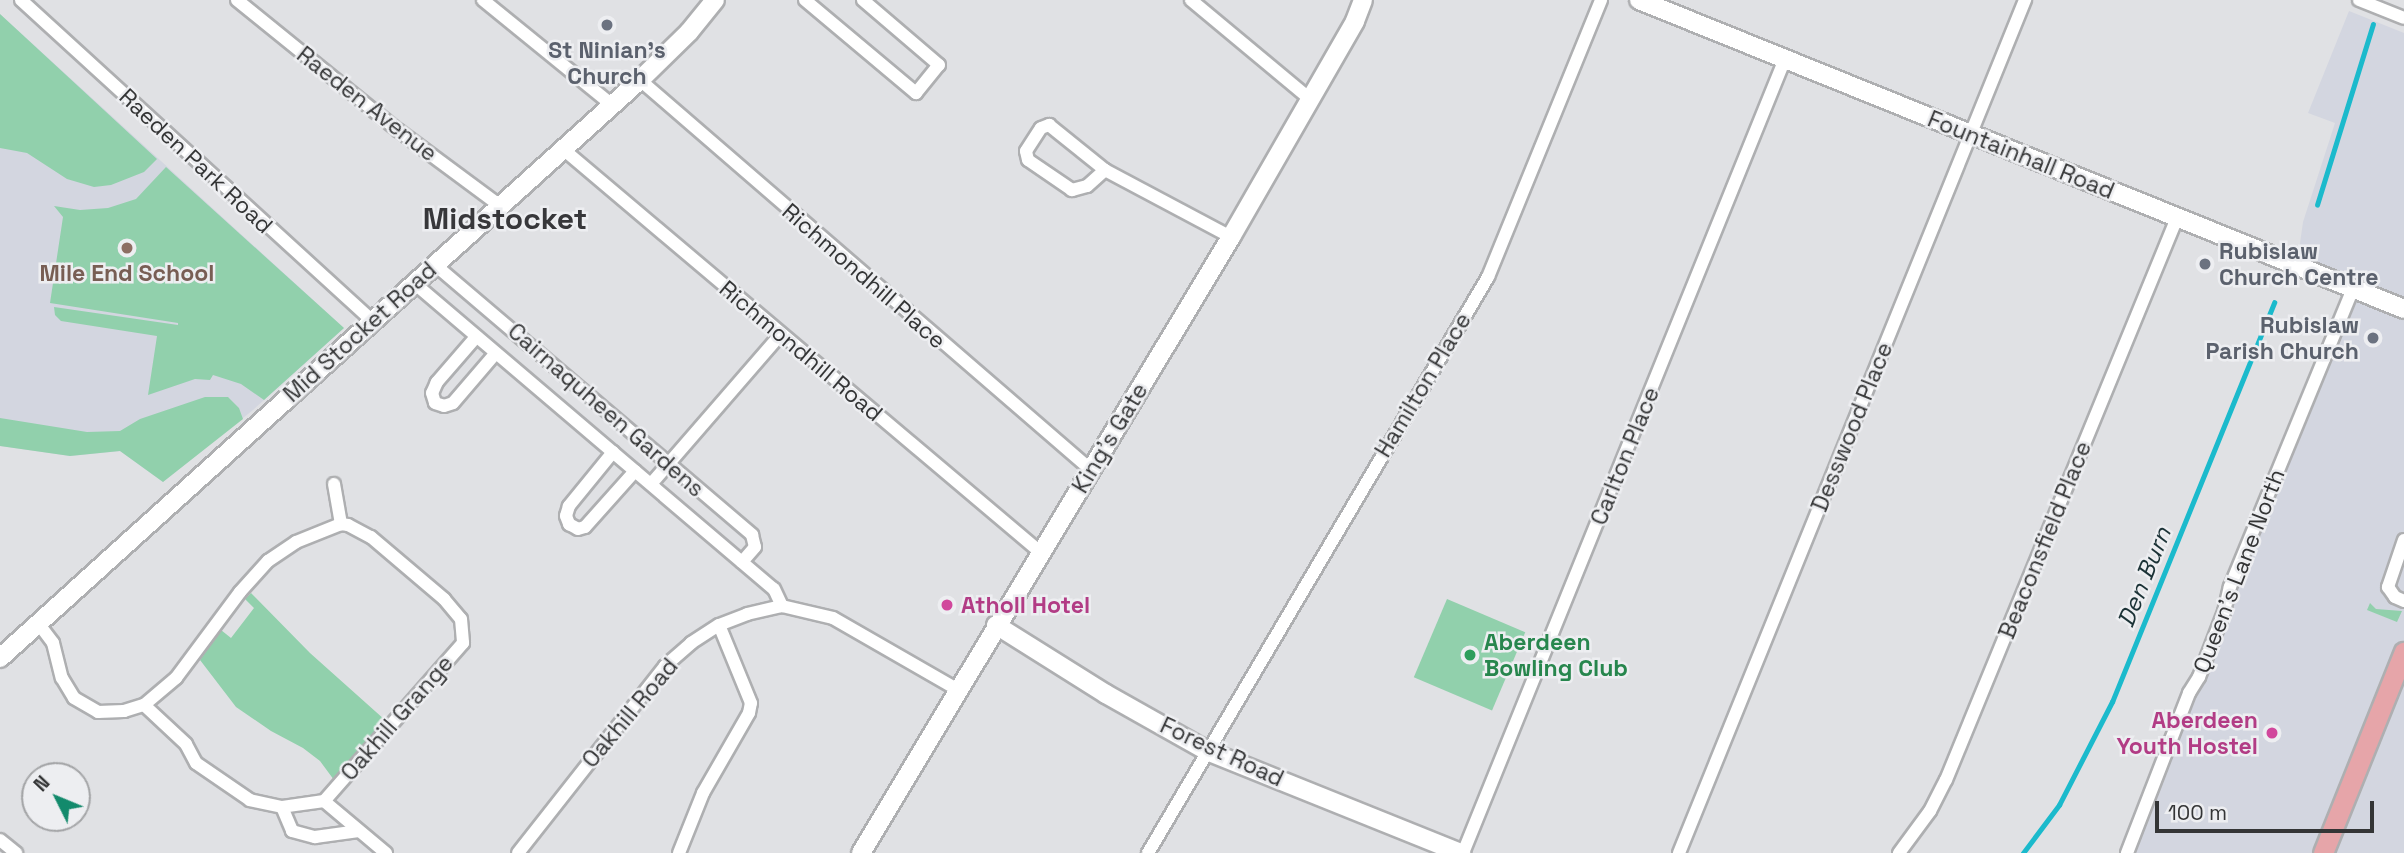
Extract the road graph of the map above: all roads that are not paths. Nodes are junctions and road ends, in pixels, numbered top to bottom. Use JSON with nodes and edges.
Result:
{"nodes":[{"id":1,"x":21,"y":0,"type":"edge"},
{"id":2,"x":237,"y":0,"type":"edge"},
{"id":3,"x":483,"y":0,"type":"edge"},
{"id":4,"x":715,"y":0,"type":"edge"},
{"id":5,"x":805,"y":0,"type":"edge"},
{"id":6,"x":863,"y":0,"type":"edge"},
{"id":7,"x":1191,"y":0,"type":"edge"},
{"id":8,"x":1363,"y":0,"type":"edge"},
{"id":9,"x":1601,"y":0,"type":"edge"},
{"id":10,"x":1639,"y":0,"type":"edge"},
{"id":11,"x":2025,"y":0,"type":"edge"},
{"id":12,"x":2360,"y":0,"type":"edge"},
{"id":13,"x":2404,"y":18,"type":"edge"},
{"id":14,"x":1785,"y":59,"type":"junction"},
{"id":15,"x":640,"y":80,"type":"junction"},
{"id":16,"x":1311,"y":100,"type":"junction"},
{"id":17,"x":612,"y":105,"type":"junction"},
{"id":18,"x":1972,"y":134,"type":"junction"},
{"id":19,"x":563,"y":149,"type":"junction"},
{"id":20,"x":1105,"y":170,"type":"junction"},
{"id":21,"x":499,"y":205,"type":"junction"},
{"id":22,"x":2177,"y":218,"type":"junction"},
{"id":23,"x":1231,"y":237,"type":"junction"},
{"id":24,"x":434,"y":264,"type":"junction"},
{"id":25,"x":414,"y":283,"type":"junction"},
{"id":26,"x":2353,"y":289,"type":"junction"},
{"id":27,"x":2404,"y":309,"type":"edge"},
{"id":28,"x":372,"y":321,"type":"junction"},
{"id":29,"x":780,"y":334,"type":"junction"},
{"id":30,"x":475,"y":337,"type":"junction"},
{"id":31,"x":495,"y":354,"type":"junction"},
{"id":32,"x":613,"y":452,"type":"junction"},
{"id":33,"x":668,"y":464,"type":"junction"},
{"id":34,"x":1091,"y":470,"type":"junction"},
{"id":35,"x":635,"y":471,"type":"junction"},
{"id":36,"x":334,"y":484,"type":"dead end"},
{"id":37,"x":651,"y":484,"type":"junction"},
{"id":38,"x":341,"y":524,"type":"junction"},
{"id":39,"x":2404,"y":540,"type":"edge"},
{"id":40,"x":1040,"y":552,"type":"junction"},
{"id":41,"x":742,"y":562,"type":"junction"},
{"id":42,"x":2404,"y":601,"type":"edge"},
{"id":43,"x":782,"y":606,"type":"junction"},
{"id":44,"x":38,"y":623,"type":"junction"},
{"id":45,"x":719,"y":625,"type":"junction"},
{"id":46,"x":996,"y":625,"type":"junction"},
{"id":47,"x":2404,"y":652,"type":"edge"},
{"id":48,"x":0,"y":658,"type":"edge"},
{"id":49,"x":958,"y":690,"type":"junction"},
{"id":50,"x":144,"y":705,"type":"junction"},
{"id":51,"x":1207,"y":751,"type":"junction"},
{"id":52,"x":324,"y":801,"type":"junction"},
{"id":53,"x":282,"y":807,"type":"junction"},
{"id":54,"x":359,"y":831,"type":"junction"},
{"id":55,"x":0,"y":840,"type":"edge"},
{"id":56,"x":16,"y":853,"type":"edge"},
{"id":57,"x":386,"y":853,"type":"edge"},
{"id":58,"x":518,"y":853,"type":"edge"},
{"id":59,"x":679,"y":853,"type":"edge"},
{"id":60,"x":861,"y":853,"type":"edge"},
{"id":61,"x":1148,"y":853,"type":"edge"},
{"id":62,"x":1462,"y":853,"type":"edge"},
{"id":63,"x":1679,"y":853,"type":"edge"},
{"id":64,"x":1899,"y":853,"type":"edge"},
{"id":65,"x":2127,"y":853,"type":"edge"},
{"id":66,"x":2323,"y":853,"type":"edge"}],
"edges":[{"from":1,"to":28,"type":"street","name":"Raeden Park Road"},
{"from":2,"to":21,"type":"street","name":"Raeden Avenue"},
{"from":3,"to":17,"type":"street"},
{"from":4,"to":15,"type":"street","name":"Mid Stocket Road"},
{"from":5,"to":6,"type":"street"},
{"from":7,"to":16,"type":"street"},
{"from":8,"to":16,"type":"street","name":"King's Gate"},
{"from":9,"to":51,"type":"street","name":"Hamilton Place"},
{"from":10,"to":14,"type":"street","name":"Fountainhall Road"},
{"from":11,"to":18,"type":"street","name":"Desswood Place"},
{"from":12,"to":13,"type":"street"},
{"from":14,"to":18,"type":"street","name":"Fountainhall Road"},
{"from":14,"to":62,"type":"street","name":"Carlton Place"},
{"from":15,"to":17,"type":"street","name":"Mid Stocket Road"},
{"from":15,"to":34,"type":"street","name":"Richmondhill Place"},
{"from":16,"to":23,"type":"street","name":"King's Gate"},
{"from":17,"to":19,"type":"street","name":"Mid Stocket Road"},
{"from":18,"to":22,"type":"street","name":"Fountainhall Road"},
{"from":18,"to":63,"type":"street","name":"Desswood Place"},
{"from":19,"to":21,"type":"street","name":"Mid Stocket Road"},
{"from":19,"to":29,"type":"street","name":"Richmondhill Road"},
{"from":20,"to":20,"type":"street"},
{"from":20,"to":23,"type":"street"},
{"from":21,"to":24,"type":"street","name":"Mid Stocket Road"},
{"from":22,"to":26,"type":"street","name":"Fountainhall Road"},
{"from":22,"to":64,"type":"street","name":"Beaconsfield Place"},
{"from":23,"to":34,"type":"street","name":"King's Gate"},
{"from":24,"to":25,"type":"street","name":"Mid Stocket Road"},
{"from":24,"to":33,"type":"street","name":"Cairnaquheen Gardens"},
{"from":25,"to":28,"type":"street","name":"Mid Stocket Road"},
{"from":25,"to":30,"type":"street","name":"Cairnaquheen Gardens"},
{"from":26,"to":27,"type":"street","name":"Fountainhall Road"},
{"from":26,"to":65,"type":"street","name":"Queen's Lane North"},
{"from":28,"to":44,"type":"street","name":"Mid Stocket Road"},
{"from":29,"to":33,"type":"street"},
{"from":29,"to":40,"type":"street","name":"Richmondhill Road"},
{"from":30,"to":31,"type":"street","name":"Cairnaquheen Gardens"},
{"from":30,"to":31,"type":"street","name":"Cairnaquheen Gardens"},
{"from":31,"to":32,"type":"street","name":"Cairnaquheen Gardens"},
{"from":32,"to":35,"type":"street","name":"Cairnaquheen Gardens"},
{"from":32,"to":35,"type":"street","name":"Cairnaquheen Gardens"},
{"from":33,"to":37,"type":"street"},
{"from":33,"to":41,"type":"street","name":"Cairnaquheen Gardens"},
{"from":34,"to":40,"type":"street","name":"King's Gate"},
{"from":35,"to":37,"type":"street","name":"Cairnaquheen Gardens"},
{"from":36,"to":38,"type":"street"},
{"from":37,"to":41,"type":"street","name":"Cairnaquheen Gardens"},
{"from":38,"to":50,"type":"street"},
{"from":38,"to":52,"type":"street","name":"Oakhill Grange"},
{"from":39,"to":42,"type":"street"},
{"from":40,"to":46,"type":"street","name":"King's Gate"},
{"from":41,"to":43,"type":"street","name":"Cairnaquheen Gardens"},
{"from":43,"to":45,"type":"street","name":"Oakhill Road"},
{"from":43,"to":49,"type":"street","name":"Oakhill Road"},
{"from":44,"to":48,"type":"street","name":"Mid Stocket Road"},
{"from":44,"to":50,"type":"street"},
{"from":45,"to":58,"type":"street","name":"Oakhill Road"},
{"from":45,"to":59,"type":"street"},
{"from":46,"to":49,"type":"street","name":"King's Gate"},
{"from":46,"to":51,"type":"street","name":"Forest Road"},
{"from":47,"to":66,"type":"main road"},
{"from":49,"to":60,"type":"street","name":"King's Gate"},
{"from":50,"to":53,"type":"street","name":"Oakhill Grange"},
{"from":51,"to":61,"type":"street","name":"Hamilton Place"},
{"from":51,"to":62,"type":"street","name":"Forest Road"},
{"from":52,"to":53,"type":"street","name":"Oakhill Grange"},
{"from":52,"to":54,"type":"street","name":"Oakhill Grange"},
{"from":53,"to":54,"type":"street"},
{"from":54,"to":57,"type":"street","name":"Oakhill Grange"},
{"from":55,"to":56,"type":"street"}]}
